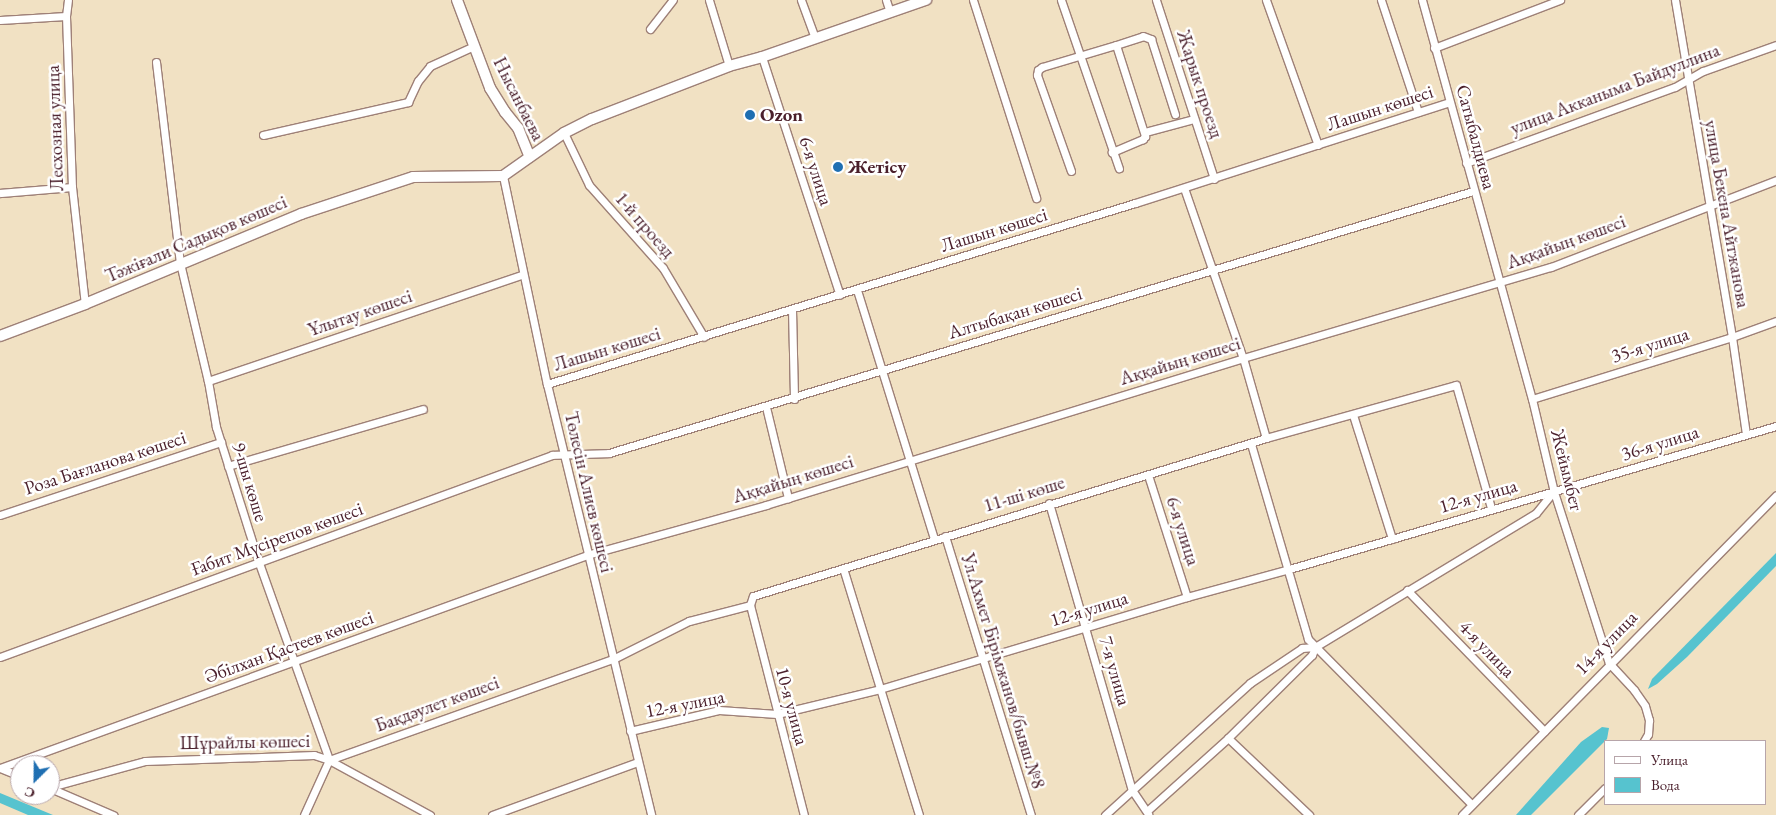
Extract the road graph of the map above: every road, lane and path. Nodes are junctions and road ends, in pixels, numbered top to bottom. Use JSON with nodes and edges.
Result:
{"nodes":[{"id":1,"x":68,"y":0,"type":"edge"},
{"id":2,"x":457,"y":0,"type":"edge"},
{"id":3,"x":673,"y":0,"type":"edge"},
{"id":4,"x":709,"y":0,"type":"edge"},
{"id":5,"x":801,"y":0,"type":"edge"},
{"id":6,"x":886,"y":0,"type":"edge"},
{"id":7,"x":926,"y":0,"type":"edge"},
{"id":8,"x":972,"y":0,"type":"edge"},
{"id":9,"x":1061,"y":0,"type":"edge"},
{"id":10,"x":1156,"y":0,"type":"edge"},
{"id":11,"x":1266,"y":0,"type":"edge"},
{"id":12,"x":1381,"y":0,"type":"edge"},
{"id":13,"x":1422,"y":0,"type":"edge"},
{"id":14,"x":1560,"y":0,"type":"edge"},
{"id":15,"x":1675,"y":0,"type":"edge"},
{"id":16,"x":890,"y":12,"type":"junction"},
{"id":17,"x":66,"y":16,"type":"junction"},
{"id":18,"x":0,"y":20,"type":"edge"},
{"id":19,"x":650,"y":28,"type":"dead end"},
{"id":20,"x":815,"y":38,"type":"junction"},
{"id":21,"x":1116,"y":45,"type":"junction"},
{"id":22,"x":1776,"y":45,"type":"edge"},
{"id":23,"x":474,"y":46,"type":"junction"},
{"id":24,"x":1434,"y":48,"type":"junction"},
{"id":25,"x":1080,"y":56,"type":"junction"},
{"id":26,"x":762,"y":57,"type":"junction"},
{"id":27,"x":156,"y":62,"type":"dead end"},
{"id":28,"x":729,"y":66,"type":"junction"},
{"id":29,"x":1688,"y":78,"type":"junction"},
{"id":30,"x":1449,"y":102,"type":"junction"},
{"id":31,"x":1418,"y":112,"type":"junction"},
{"id":32,"x":1175,"y":114,"type":"dead end"},
{"id":33,"x":1194,"y":119,"type":"junction"},
{"id":34,"x":1145,"y":132,"type":"junction"},
{"id":35,"x":564,"y":133,"type":"junction"},
{"id":36,"x":263,"y":135,"type":"dead end"},
{"id":37,"x":1318,"y":145,"type":"junction"},
{"id":38,"x":1112,"y":152,"type":"junction"},
{"id":39,"x":530,"y":157,"type":"junction"},
{"id":40,"x":1466,"y":163,"type":"junction"},
{"id":41,"x":1119,"y":168,"type":"dead end"},
{"id":42,"x":1071,"y":171,"type":"dead end"},
{"id":43,"x":503,"y":176,"type":"junction"},
{"id":44,"x":1214,"y":179,"type":"junction"},
{"id":45,"x":1776,"y":180,"type":"edge"},
{"id":46,"x":72,"y":187,"type":"junction"},
{"id":47,"x":1184,"y":188,"type":"junction"},
{"id":48,"x":1474,"y":191,"type":"junction"},
{"id":49,"x":0,"y":193,"type":"edge"},
{"id":50,"x":1036,"y":198,"type":"dead end"},
{"id":51,"x":1708,"y":206,"type":"junction"},
{"id":52,"x":180,"y":263,"type":"junction"},
{"id":53,"x":1212,"y":270,"type":"junction"},
{"id":54,"x":522,"y":275,"type":"junction"},
{"id":55,"x":1501,"y":283,"type":"junction"},
{"id":56,"x":857,"y":290,"type":"junction"},
{"id":57,"x":840,"y":295,"type":"junction"},
{"id":58,"x":85,"y":304,"type":"junction"},
{"id":59,"x":792,"y":309,"type":"junction"},
{"id":60,"x":1776,"y":321,"type":"edge"},
{"id":61,"x":0,"y":336,"type":"edge"},
{"id":62,"x":704,"y":337,"type":"junction"},
{"id":63,"x":1732,"y":337,"type":"junction"},
{"id":64,"x":1243,"y":358,"type":"junction"},
{"id":65,"x":884,"y":370,"type":"junction"},
{"id":66,"x":208,"y":381,"type":"junction"},
{"id":67,"x":547,"y":384,"type":"junction"},
{"id":68,"x":794,"y":399,"type":"junction"},
{"id":69,"x":1532,"y":399,"type":"junction"},
{"id":70,"x":766,"y":407,"type":"junction"},
{"id":71,"x":423,"y":409,"type":"dead end"},
{"id":72,"x":1352,"y":414,"type":"junction"},
{"id":73,"x":1776,"y":426,"type":"edge"},
{"id":74,"x":1746,"y":434,"type":"junction"},
{"id":75,"x":1266,"y":438,"type":"junction"},
{"id":76,"x":221,"y":442,"type":"junction"},
{"id":77,"x":1251,"y":444,"type":"junction"},
{"id":78,"x":565,"y":455,"type":"junction"},
{"id":79,"x":910,"y":460,"type":"junction"},
{"id":80,"x":228,"y":466,"type":"junction"},
{"id":81,"x":1148,"y":475,"type":"junction"},
{"id":82,"x":1554,"y":492,"type":"junction"},
{"id":83,"x":1776,"y":494,"type":"edge"},
{"id":84,"x":788,"y":498,"type":"junction"},
{"id":85,"x":1049,"y":503,"type":"junction"},
{"id":86,"x":1491,"y":508,"type":"junction"},
{"id":87,"x":0,"y":516,"type":"edge"},
{"id":88,"x":945,"y":536,"type":"junction"},
{"id":89,"x":934,"y":539,"type":"junction"},
{"id":90,"x":1392,"y":539,"type":"junction"},
{"id":91,"x":587,"y":555,"type":"junction"},
{"id":92,"x":258,"y":563,"type":"junction"},
{"id":93,"x":843,"y":568,"type":"junction"},
{"id":94,"x":1286,"y":570,"type":"junction"},
{"id":95,"x":1407,"y":590,"type":"junction"},
{"id":96,"x":1187,"y":597,"type":"junction"},
{"id":97,"x":750,"y":605,"type":"junction"},
{"id":98,"x":1085,"y":627,"type":"junction"},
{"id":99,"x":1315,"y":647,"type":"junction"},
{"id":100,"x":0,"y":657,"type":"edge"},
{"id":101,"x":982,"y":658,"type":"junction"},
{"id":102,"x":613,"y":659,"type":"junction"},
{"id":103,"x":293,"y":662,"type":"junction"},
{"id":104,"x":1609,"y":663,"type":"junction"},
{"id":105,"x":880,"y":689,"type":"junction"},
{"id":106,"x":777,"y":714,"type":"junction"},
{"id":107,"x":630,"y":731,"type":"junction"},
{"id":108,"x":1544,"y":731,"type":"junction"},
{"id":109,"x":1228,"y":738,"type":"junction"},
{"id":110,"x":1645,"y":740,"type":"edge"},
{"id":111,"x":329,"y":760,"type":"junction"},
{"id":112,"x":638,"y":762,"type":"junction"},
{"id":113,"x":0,"y":768,"type":"edge"},
{"id":114,"x":60,"y":784,"type":"edge"},
{"id":115,"x":1604,"y":789,"type":"edge"},
{"id":116,"x":1132,"y":790,"type":"junction"},
{"id":117,"x":60,"y":791,"type":"edge"},
{"id":118,"x":1472,"y":805,"type":"junction"},
{"id":119,"x":1148,"y":813,"type":"edge"},
{"id":120,"x":113,"y":815,"type":"edge"},
{"id":121,"x":304,"y":815,"type":"edge"},
{"id":122,"x":430,"y":815,"type":"edge"},
{"id":123,"x":492,"y":815,"type":"edge"},
{"id":124,"x":651,"y":815,"type":"edge"},
{"id":125,"x":804,"y":815,"type":"edge"},
{"id":126,"x":919,"y":815,"type":"edge"},
{"id":127,"x":1031,"y":815,"type":"edge"},
{"id":128,"x":1105,"y":815,"type":"edge"},
{"id":129,"x":1310,"y":815,"type":"edge"},
{"id":130,"x":1462,"y":815,"type":"edge"},
{"id":131,"x":1578,"y":815,"type":"edge"}],
"edges":[{"from":1,"to":17,"type":"street","name":"Лесхозная улица"},
{"from":2,"to":23,"type":"street","name":"Нысанбаева"},
{"from":3,"to":19,"type":"street"},
{"from":4,"to":28,"type":"street"},
{"from":5,"to":20,"type":"street"},
{"from":6,"to":16,"type":"street"},
{"from":7,"to":16,"type":"street"},
{"from":8,"to":50,"type":"street"},
{"from":9,"to":25,"type":"street"},
{"from":10,"to":33,"type":"street","name":"Жарык проезд"},
{"from":11,"to":37,"type":"street"},
{"from":12,"to":31,"type":"street"},
{"from":13,"to":24,"type":"street","name":"Сатыбалдиева"},
{"from":14,"to":24,"type":"street"},
{"from":15,"to":29,"type":"street","name":"улица Бекена Айтжанова"},
{"from":16,"to":20,"type":"street"},
{"from":17,"to":18,"type":"street"},
{"from":17,"to":46,"type":"street","name":"Лесхозная улица"},
{"from":20,"to":26,"type":"street"},
{"from":21,"to":25,"type":"street"},
{"from":21,"to":32,"type":"street"},
{"from":21,"to":34,"type":"street"},
{"from":22,"to":29,"type":"street","name":"улица Акканыма Байдуллина"},
{"from":23,"to":36,"type":"street"},
{"from":23,"to":39,"type":"street","name":"Нысанбаева"},
{"from":24,"to":30,"type":"street","name":"Сатыбалдиева"},
{"from":25,"to":38,"type":"street"},
{"from":25,"to":42,"type":"street"},
{"from":26,"to":28,"type":"street"},
{"from":26,"to":57,"type":"street","name":"6-я улица"},
{"from":27,"to":52,"type":"street","name":"9-шы көше"},
{"from":28,"to":35,"type":"street"},
{"from":29,"to":40,"type":"street","name":"улица Акканыма Байдуллина"},
{"from":29,"to":51,"type":"street","name":"улица Бекена Айтжанова"},
{"from":30,"to":31,"type":"street","name":"Лашын көшесі"},
{"from":30,"to":40,"type":"street","name":"Сатыбалдиева"},
{"from":31,"to":37,"type":"street","name":"Лашын көшесі"},
{"from":33,"to":34,"type":"street"},
{"from":33,"to":44,"type":"street","name":"Жарык проезд"},
{"from":34,"to":38,"type":"street"},
{"from":35,"to":39,"type":"street"},
{"from":35,"to":62,"type":"street","name":"1-й проезд"},
{"from":37,"to":44,"type":"street","name":"Лашын көшесі"},
{"from":38,"to":41,"type":"street"},
{"from":39,"to":43,"type":"street"},
{"from":40,"to":48,"type":"street","name":"Сатыбалдиева"},
{"from":43,"to":52,"type":"street","name":"Тәжіғали Садықов көшесі"},
{"from":43,"to":54,"type":"street","name":"Төлесін Алиев көшесі"},
{"from":44,"to":47,"type":"street","name":"Лашын көшесі"},
{"from":45,"to":51,"type":"street","name":"Аққайың көшесі"},
{"from":46,"to":49,"type":"street"},
{"from":46,"to":58,"type":"street","name":"Лесхозная улица"},
{"from":47,"to":53,"type":"street"},
{"from":47,"to":56,"type":"street","name":"Лашын көшесі"},
{"from":48,"to":53,"type":"street","name":"Алтыбақан көшесі"},
{"from":48,"to":55,"type":"street","name":"Сатыбалдиева"},
{"from":51,"to":55,"type":"street","name":"Аққайың көшесі"},
{"from":51,"to":63,"type":"street","name":"улица Бекена Айтжанова"},
{"from":52,"to":58,"type":"street","name":"Тәжіғали Садықов көшесі"},
{"from":52,"to":66,"type":"street","name":"9-шы көше"},
{"from":53,"to":64,"type":"street"},
{"from":53,"to":65,"type":"street","name":"Алтыбақан көшесі"},
{"from":54,"to":66,"type":"street","name":"Ұлытау көшесi"},
{"from":54,"to":67,"type":"street","name":"Төлесін Алиев көшесі"},
{"from":55,"to":64,"type":"street","name":"Аққайың көшесі"},
{"from":55,"to":69,"type":"street","name":"Жейымбет"},
{"from":56,"to":57,"type":"street","name":"Лашын көшесі"},
{"from":56,"to":65,"type":"street"},
{"from":57,"to":59,"type":"street","name":"Лашын көшесі"},
{"from":58,"to":61,"type":"street","name":"Тәжіғали Садықов көшесі"},
{"from":59,"to":62,"type":"street","name":"Лашын көшесі"},
{"from":59,"to":68,"type":"street"},
{"from":60,"to":63,"type":"street","name":"35-я улица"},
{"from":62,"to":67,"type":"street","name":"Лашын көшесі"},
{"from":63,"to":69,"type":"street","name":"35-я улица"},
{"from":63,"to":74,"type":"street","name":"улица Бекена Айтжанова"},
{"from":64,"to":75,"type":"street"},
{"from":64,"to":79,"type":"street","name":"Аққайың көшесі"},
{"from":65,"to":68,"type":"street","name":"Алтыбақан көшесі"},
{"from":65,"to":79,"type":"street"},
{"from":66,"to":76,"type":"street","name":"9-шы көше"},
{"from":67,"to":78,"type":"street","name":"Төлесін Алиев көшесі"},
{"from":68,"to":70,"type":"street","name":"Алтыбақан көшесі"},
{"from":69,"to":82,"type":"street","name":"Жейымбет"},
{"from":70,"to":78,"type":"street","name":"Алтыбақан көшесі"},
{"from":70,"to":84,"type":"street"},
{"from":71,"to":80,"type":"street"},
{"from":72,"to":75,"type":"street","name":"11-ші көше"},
{"from":72,"to":86,"type":"street","name":"11-ші көше"},
{"from":72,"to":90,"type":"street"},
{"from":73,"to":74,"type":"street","name":"36-я улица"},
{"from":74,"to":82,"type":"street","name":"36-я улица"},
{"from":75,"to":77,"type":"street","name":"11-ші көше"},
{"from":76,"to":80,"type":"street","name":"9-шы көше"},
{"from":76,"to":87,"type":"street","name":"Роза Бағланова көшесi"},
{"from":77,"to":81,"type":"street","name":"11-ші көше"},
{"from":77,"to":94,"type":"street"},
{"from":78,"to":91,"type":"street","name":"Төлесін Алиев көшесі"},
{"from":78,"to":92,"type":"street","name":"Ғабит Мүсірепов көшесi"},
{"from":79,"to":84,"type":"street","name":"Аққайың көшесі"},
{"from":79,"to":89,"type":"street"},
{"from":80,"to":92,"type":"street","name":"9-шы көше"},
{"from":81,"to":85,"type":"street","name":"11-ші көше"},
{"from":81,"to":96,"type":"street","name":"6-я улица"},
{"from":82,"to":86,"type":"street","name":"12-я улица"},
{"from":82,"to":95,"type":"street"},
{"from":82,"to":104,"type":"street","name":"Жейымбет"},
{"from":83,"to":104,"type":"street","name":"14-я улица"},
{"from":84,"to":91,"type":"street","name":"Аққайың көшесі"},
{"from":85,"to":88,"type":"street","name":"11-ші көше"},
{"from":85,"to":98,"type":"street","name":"7-я улица"},
{"from":86,"to":90,"type":"street","name":"12-я улица"},
{"from":88,"to":89,"type":"street","name":"11-ші көше"},
{"from":88,"to":101,"type":"street","name":"Ул.Ахмет Бірімжанов/бывш.№8"},
{"from":89,"to":93,"type":"street","name":"11-ші көше"},
{"from":90,"to":94,"type":"street","name":"12-я улица"},
{"from":91,"to":102,"type":"street","name":"Төлесін Алиев көшесі"},
{"from":91,"to":103,"type":"street","name":"Әбілхан Қастеев көшесi"},
{"from":92,"to":100,"type":"street","name":"Ғабит Мүсірепов көшесi"},
{"from":92,"to":103,"type":"street","name":"9-шы көше"},
{"from":93,"to":97,"type":"street","name":"11-ші көше"},
{"from":93,"to":105,"type":"street"},
{"from":94,"to":96,"type":"street","name":"12-я улица"},
{"from":94,"to":99,"type":"street"},
{"from":95,"to":99,"type":"street"},
{"from":95,"to":108,"type":"street","name":"4-я улица"},
{"from":96,"to":98,"type":"street","name":"12-я улица"},
{"from":97,"to":102,"type":"street","name":"11-ші көше"},
{"from":97,"to":106,"type":"street","name":"10-я улица"},
{"from":98,"to":101,"type":"street","name":"12-я улица"},
{"from":98,"to":116,"type":"street","name":"7-я улица"},
{"from":99,"to":109,"type":"street"},
{"from":99,"to":116,"type":"street"},
{"from":99,"to":118,"type":"street"},
{"from":101,"to":105,"type":"street","name":"12-я улица"},
{"from":101,"to":127,"type":"street","name":"Ул.Ахмет Бірімжанов/бывш.№8"},
{"from":102,"to":107,"type":"street","name":"Төлесін Алиев көшесі"},
{"from":102,"to":111,"type":"street","name":"Бақдәулет көшесi"},
{"from":103,"to":111,"type":"street","name":"9-шы көше"},
{"from":103,"to":113,"type":"street","name":"Әбілхан Қастеев көшесi"},
{"from":104,"to":108,"type":"street","name":"14-я улица"},
{"from":104,"to":110,"type":"street"},
{"from":105,"to":106,"type":"street","name":"12-я улица"},
{"from":105,"to":126,"type":"street"},
{"from":106,"to":107,"type":"street","name":"12-я улица"},
{"from":106,"to":125,"type":"street","name":"10-я улица"},
{"from":107,"to":112,"type":"street","name":"Төлесін Алиев көшесі"},
{"from":108,"to":118,"type":"street","name":"14-я улица"},
{"from":109,"to":119,"type":"street"},
{"from":109,"to":129,"type":"street"},
{"from":111,"to":114,"type":"street","name":"Шұрайлы көшесі"},
{"from":111,"to":121,"type":"street"},
{"from":111,"to":122,"type":"street","name":"Шұрайлы көшесі"},
{"from":112,"to":123,"type":"street"},
{"from":112,"to":124,"type":"street","name":"Төлесін Алиев көшесі"},
{"from":115,"to":131,"type":"street"},
{"from":116,"to":119,"type":"street","name":"7-я улица"},
{"from":116,"to":128,"type":"street"},
{"from":117,"to":120,"type":"street"},
{"from":118,"to":130,"type":"street","name":"14-я улица"}]}
